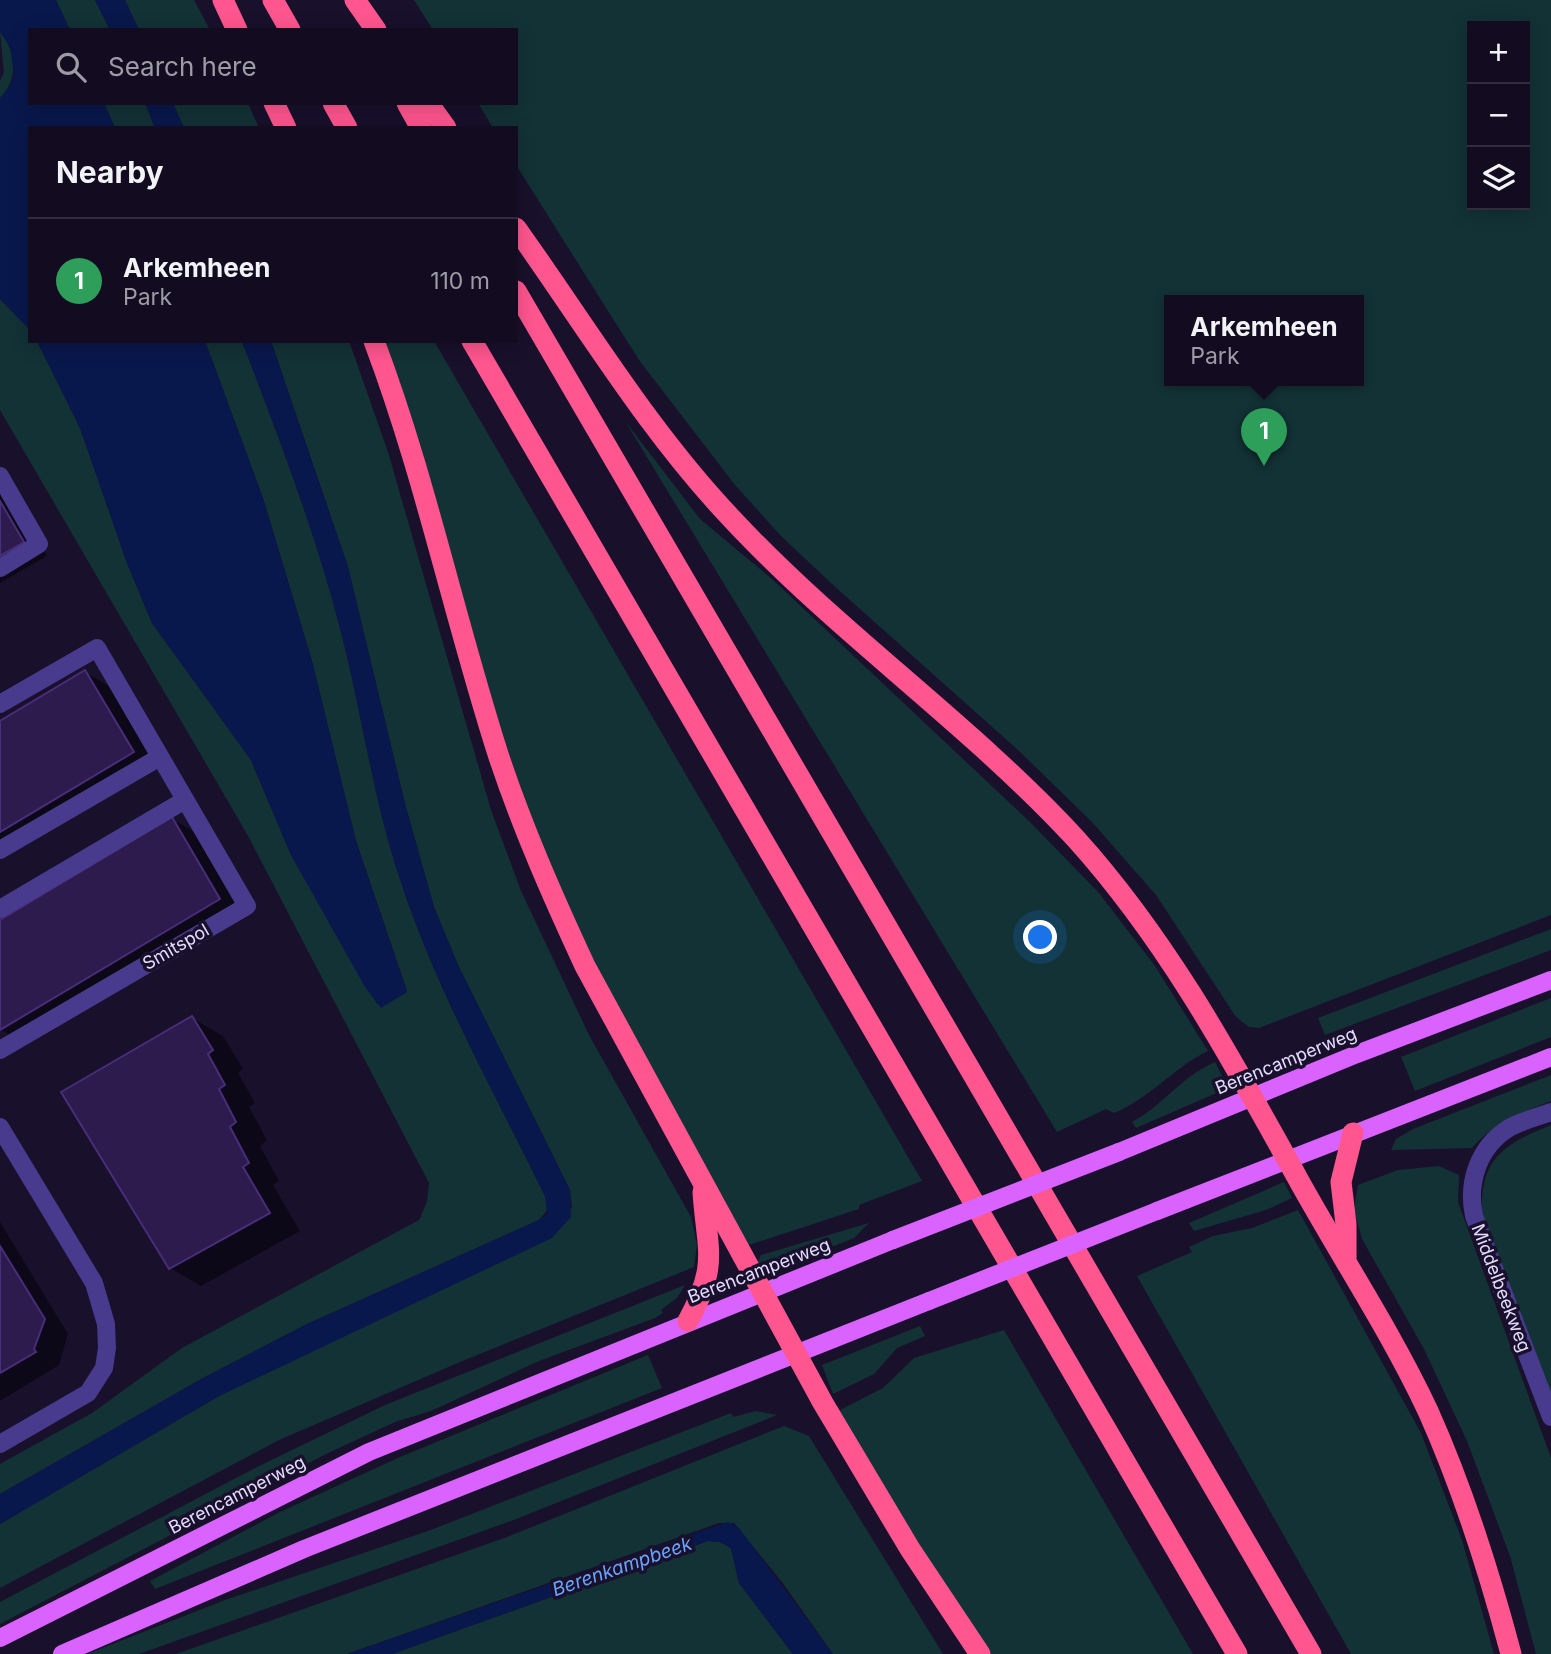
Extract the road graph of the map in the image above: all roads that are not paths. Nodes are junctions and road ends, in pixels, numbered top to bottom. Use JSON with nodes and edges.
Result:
{"nodes":[{"id":1,"x":223,"y":0,"type":"edge"},
{"id":2,"x":273,"y":0,"type":"edge"},
{"id":3,"x":347,"y":0,"type":"edge"},
{"id":4,"x":355,"y":0,"type":"edge"},
{"id":5,"x":236,"y":28,"type":"edge"},
{"id":6,"x":289,"y":28,"type":"edge"},
{"id":7,"x":363,"y":28,"type":"edge"},
{"id":8,"x":375,"y":28,"type":"edge"},
{"id":9,"x":275,"y":105,"type":"edge"},
{"id":10,"x":334,"y":105,"type":"edge"},
{"id":11,"x":408,"y":105,"type":"edge"},
{"id":12,"x":429,"y":105,"type":"edge"},
{"id":13,"x":285,"y":126,"type":"edge"},
{"id":14,"x":346,"y":126,"type":"edge"},
{"id":15,"x":420,"y":126,"type":"edge"},
{"id":16,"x":445,"y":126,"type":"edge"},
{"id":17,"x":518,"y":231,"type":"edge"},
{"id":18,"x":518,"y":294,"type":"edge"},
{"id":19,"x":375,"y":343,"type":"edge"},
{"id":20,"x":473,"y":343,"type":"edge"},
{"id":21,"x":0,"y":476,"type":"edge"},
{"id":22,"x":0,"y":568,"type":"edge"},
{"id":23,"x":0,"y":704,"type":"edge"},
{"id":24,"x":160,"y":757,"type":"junction"},
{"id":25,"x":185,"y":800,"type":"junction"},
{"id":26,"x":0,"y":850,"type":"edge"},
{"id":27,"x":0,"y":909,"type":"edge"},
{"id":28,"x":1551,"y":980,"type":"edge"},
{"id":29,"x":0,"y":1051,"type":"edge"},
{"id":30,"x":1551,"y":1057,"type":"edge"},
{"id":31,"x":1252,"y":1098,"type":"junction"},
{"id":32,"x":1551,"y":1112,"type":"edge"},
{"id":33,"x":0,"y":1127,"type":"edge"},
{"id":34,"x":1353,"y":1133,"type":"junction"},
{"id":35,"x":1287,"y":1159,"type":"junction"},
{"id":36,"x":702,"y":1184,"type":"junction"},
{"id":37,"x":1346,"y":1258,"type":"junction"},
{"id":38,"x":762,"y":1291,"type":"junction"},
{"id":39,"x":688,"y":1321,"type":"junction"},
{"id":40,"x":797,"y":1355,"type":"junction"},
{"id":41,"x":1551,"y":1417,"type":"edge"},
{"id":42,"x":0,"y":1444,"type":"edge"},
{"id":43,"x":0,"y":1638,"type":"edge"},
{"id":44,"x":62,"y":1654,"type":"edge"},
{"id":45,"x":980,"y":1654,"type":"edge"},
{"id":46,"x":1237,"y":1654,"type":"edge"},
{"id":47,"x":1311,"y":1654,"type":"edge"},
{"id":48,"x":1511,"y":1654,"type":"edge"}],
"edges":[{"from":1,"to":5,"type":"highway"},
{"from":2,"to":6,"type":"highway"},
{"from":3,"to":7,"type":"highway"},
{"from":4,"to":8,"type":"highway"},
{"from":9,"to":13,"type":"highway"},
{"from":10,"to":14,"type":"highway"},
{"from":11,"to":15,"type":"highway"},
{"from":12,"to":16,"type":"highway"},
{"from":17,"to":31,"type":"highway"},
{"from":18,"to":47,"type":"highway"},
{"from":19,"to":36,"type":"highway"},
{"from":20,"to":46,"type":"highway"},
{"from":21,"to":22,"type":"street"},
{"from":23,"to":24,"type":"street","name":"Smitspol"},
{"from":24,"to":25,"type":"street","name":"Smitspol"},
{"from":24,"to":26,"type":"street"},
{"from":25,"to":27,"type":"street"},
{"from":25,"to":29,"type":"street","name":"Smitspol"},
{"from":28,"to":31,"type":"main road","name":"Berencamperweg"},
{"from":30,"to":34,"type":"main road"},
{"from":31,"to":35,"type":"highway"},
{"from":31,"to":38,"type":"main road","name":"Berencamperweg","bridge":true},
{"from":32,"to":41,"type":"street","name":"Middelbeekweg"},
{"from":33,"to":42,"type":"street"},
{"from":34,"to":35,"type":"main road"},
{"from":34,"to":37,"type":"highway"},
{"from":35,"to":37,"type":"highway"},
{"from":35,"to":40,"type":"main road","bridge":true},
{"from":36,"to":38,"type":"highway"},
{"from":36,"to":39,"type":"highway"},
{"from":37,"to":48,"type":"highway"},
{"from":38,"to":39,"type":"main road","name":"Berencamperweg"},
{"from":38,"to":40,"type":"highway"},
{"from":39,"to":43,"type":"main road","name":"Berencamperweg"},
{"from":40,"to":44,"type":"main road"},
{"from":40,"to":45,"type":"highway"}]}
